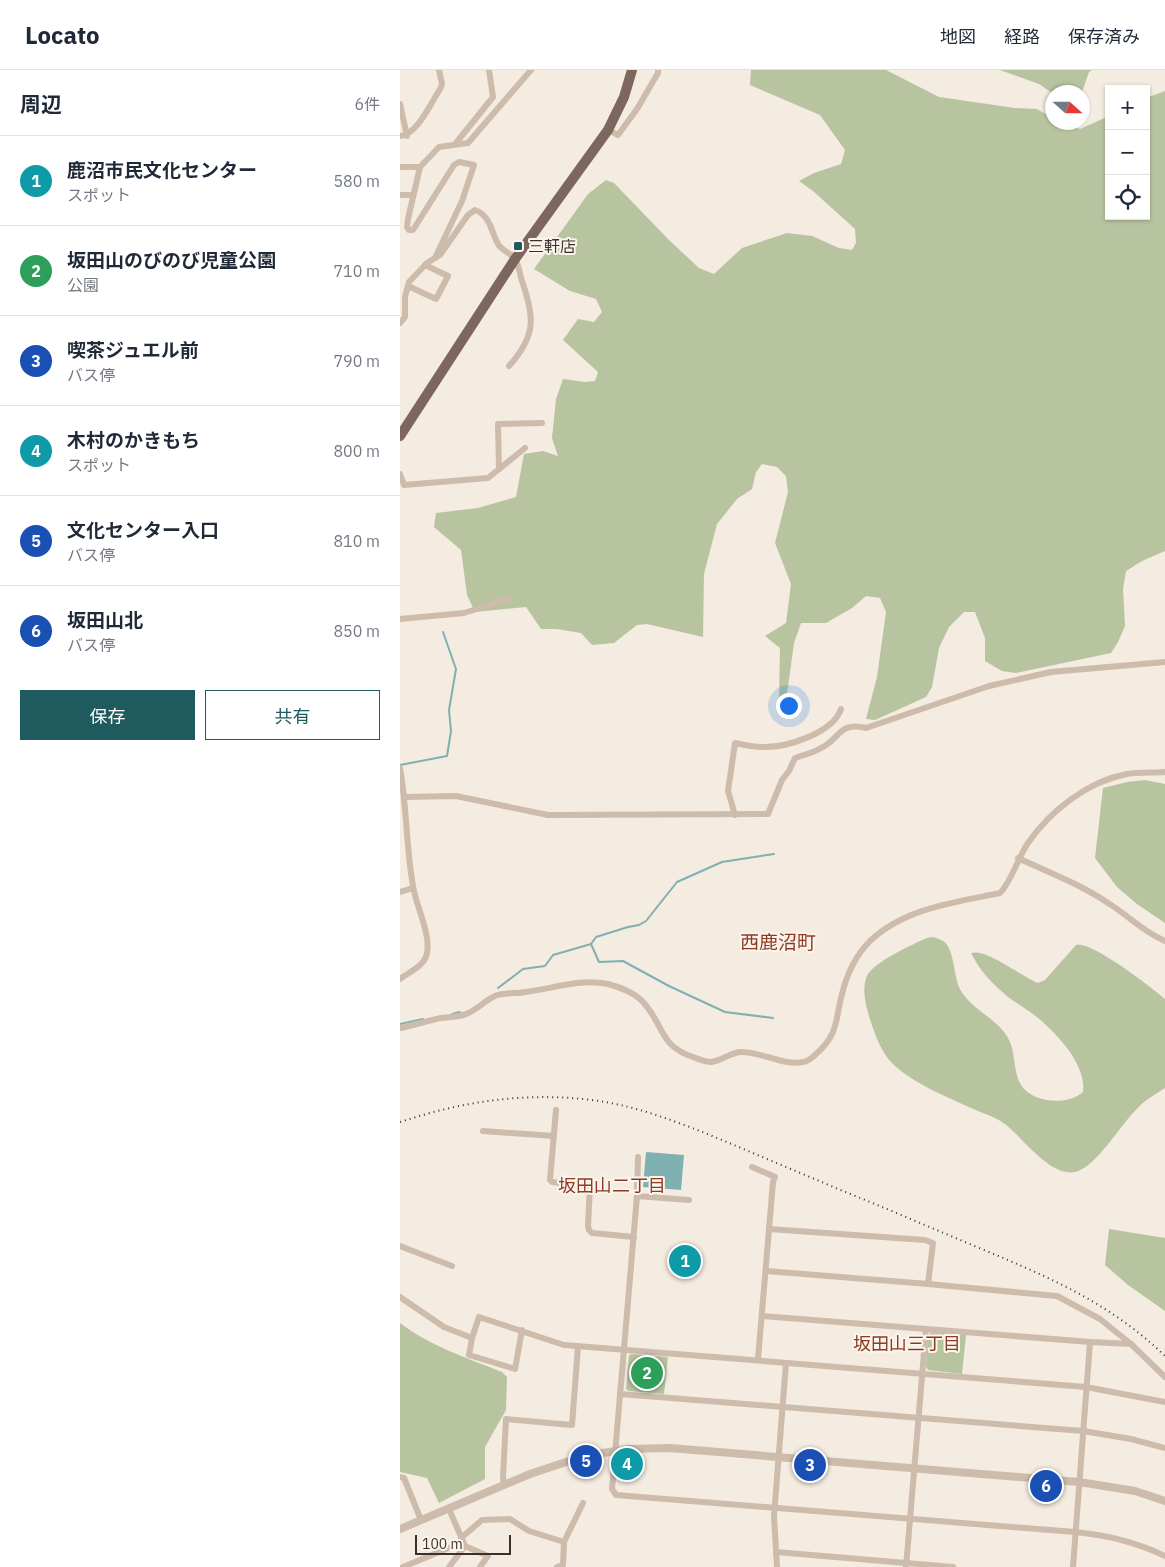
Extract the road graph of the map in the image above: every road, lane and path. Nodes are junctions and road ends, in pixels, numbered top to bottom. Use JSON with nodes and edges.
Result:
{"nodes":[{"id":1,"x":439,"y":70,"type":"edge"},
{"id":2,"x":489,"y":70,"type":"edge"},
{"id":3,"x":530,"y":70,"type":"edge"},
{"id":4,"x":632,"y":70,"type":"edge"},
{"id":5,"x":658,"y":70,"type":"edge"},
{"id":6,"x":400,"y":104,"type":"edge"},
{"id":7,"x":608,"y":130,"type":"junction"},
{"id":8,"x":403,"y":136,"type":"edge"},
{"id":9,"x":456,"y":143,"type":"junction"},
{"id":10,"x":400,"y":167,"type":"edge"},
{"id":11,"x":420,"y":167,"type":"junction"},
{"id":12,"x":400,"y":195,"type":"edge"},
{"id":13,"x":413,"y":195,"type":"junction"},
{"id":14,"x":435,"y":258,"type":"junction"},
{"id":15,"x":515,"y":258,"type":"junction"},
{"id":16,"x":425,"y":265,"type":"junction"},
{"id":17,"x":408,"y":286,"type":"junction"},
{"id":18,"x":400,"y":324,"type":"edge"},
{"id":19,"x":509,"y":366,"type":"dead end"},
{"id":20,"x":542,"y":423,"type":"dead end"},
{"id":21,"x":400,"y":436,"type":"edge"},
{"id":22,"x":525,"y":448,"type":"dead end"},
{"id":23,"x":499,"y":469,"type":"junction"},
{"id":24,"x":400,"y":474,"type":"edge"},
{"id":25,"x":508,"y":599,"type":"dead end"},
{"id":26,"x":400,"y":619,"type":"edge"},
{"id":27,"x":1165,"y":662,"type":"edge"},
{"id":28,"x":841,"y":709,"type":"dead end"},
{"id":29,"x":400,"y":768,"type":"edge"},
{"id":30,"x":1165,"y":772,"type":"edge"},
{"id":31,"x":405,"y":797,"type":"junction"},
{"id":32,"x":735,"y":815,"type":"junction"},
{"id":33,"x":1018,"y":858,"type":"junction"},
{"id":34,"x":413,"y":888,"type":"junction"},
{"id":35,"x":400,"y":892,"type":"edge"},
{"id":36,"x":1165,"y":941,"type":"edge"},
{"id":37,"x":400,"y":979,"type":"edge"},
{"id":38,"x":400,"y":1028,"type":"edge"},
{"id":39,"x":556,"y":1110,"type":"dead end"},
{"id":40,"x":483,"y":1131,"type":"dead end"},
{"id":41,"x":554,"y":1136,"type":"junction"},
{"id":42,"x":638,"y":1156,"type":"dead end"},
{"id":43,"x":752,"y":1167,"type":"dead end"},
{"id":44,"x":637,"y":1196,"type":"junction"},
{"id":45,"x":689,"y":1200,"type":"dead end"},
{"id":46,"x":770,"y":1229,"type":"junction"},
{"id":47,"x":634,"y":1237,"type":"junction"},
{"id":48,"x":400,"y":1246,"type":"edge"},
{"id":49,"x":452,"y":1266,"type":"dead end"},
{"id":50,"x":766,"y":1271,"type":"junction"},
{"id":51,"x":928,"y":1284,"type":"junction"},
{"id":52,"x":400,"y":1297,"type":"edge"},
{"id":53,"x":762,"y":1316,"type":"junction"},
{"id":54,"x":926,"y":1329,"type":"junction"},
{"id":55,"x":522,"y":1330,"type":"junction"},
{"id":56,"x":472,"y":1338,"type":"junction"},
{"id":57,"x":1090,"y":1342,"type":"junction"},
{"id":58,"x":1131,"y":1344,"type":"junction"},
{"id":59,"x":578,"y":1346,"type":"junction"},
{"id":60,"x":624,"y":1349,"type":"junction"},
{"id":61,"x":758,"y":1359,"type":"junction"},
{"id":62,"x":786,"y":1363,"type":"junction"},
{"id":63,"x":922,"y":1373,"type":"junction"},
{"id":64,"x":1165,"y":1377,"type":"edge"},
{"id":65,"x":1086,"y":1387,"type":"junction"},
{"id":66,"x":620,"y":1394,"type":"junction"},
{"id":67,"x":1165,"y":1402,"type":"edge"},
{"id":68,"x":781,"y":1407,"type":"junction"},
{"id":69,"x":918,"y":1418,"type":"junction"},
{"id":70,"x":1083,"y":1431,"type":"junction"},
{"id":71,"x":1165,"y":1448,"type":"edge"},
{"id":72,"x":616,"y":1450,"type":"junction"},
{"id":73,"x":777,"y":1457,"type":"junction"},
{"id":74,"x":915,"y":1469,"type":"junction"},
{"id":75,"x":400,"y":1477,"type":"edge"},
{"id":76,"x":1079,"y":1482,"type":"junction"},
{"id":77,"x":504,"y":1485,"type":"junction"},
{"id":78,"x":1165,"y":1501,"type":"edge"},
{"id":79,"x":583,"y":1503,"type":"dead end"},
{"id":80,"x":774,"y":1507,"type":"junction"},
{"id":81,"x":449,"y":1509,"type":"junction"},
{"id":82,"x":910,"y":1518,"type":"junction"},
{"id":83,"x":421,"y":1520,"type":"junction"},
{"id":84,"x":400,"y":1529,"type":"edge"},
{"id":85,"x":1075,"y":1532,"type":"junction"},
{"id":86,"x":463,"y":1542,"type":"junction"},
{"id":87,"x":564,"y":1542,"type":"junction"},
{"id":88,"x":776,"y":1552,"type":"junction"},
{"id":89,"x":1165,"y":1556,"type":"edge"},
{"id":90,"x":907,"y":1565,"type":"edge"},
{"id":91,"x":403,"y":1567,"type":"edge"},
{"id":92,"x":448,"y":1567,"type":"edge"},
{"id":93,"x":480,"y":1567,"type":"edge"},
{"id":94,"x":557,"y":1567,"type":"edge"},
{"id":95,"x":777,"y":1567,"type":"edge"},
{"id":96,"x":953,"y":1567,"type":"edge"},
{"id":97,"x":1073,"y":1567,"type":"edge"}],
"edges":[{"from":1,"to":8,"type":"street"},
{"from":2,"to":9,"type":"street"},
{"from":3,"to":9,"type":"street"},
{"from":4,"to":7,"type":"main road"},
{"from":5,"to":7,"type":"street"},
{"from":6,"to":8,"type":"street"},
{"from":7,"to":15,"type":"main road"},
{"from":9,"to":11,"type":"street"},
{"from":10,"to":11,"type":"street"},
{"from":11,"to":13,"type":"street"},
{"from":12,"to":13,"type":"street"},
{"from":13,"to":14,"type":"street"},
{"from":14,"to":15,"type":"street"},
{"from":14,"to":16,"type":"street"},
{"from":15,"to":19,"type":"street"},
{"from":15,"to":21,"type":"main road"},
{"from":16,"to":17,"type":"street"},
{"from":16,"to":17,"type":"street"},
{"from":17,"to":18,"type":"street"},
{"from":20,"to":23,"type":"street"},
{"from":22,"to":23,"type":"street"},
{"from":23,"to":24,"type":"street"},
{"from":25,"to":26,"type":"street"},
{"from":27,"to":32,"type":"street"},
{"from":28,"to":32,"type":"street"},
{"from":29,"to":31,"type":"street"},
{"from":30,"to":33,"type":"street"},
{"from":31,"to":32,"type":"street"},
{"from":31,"to":34,"type":"street"},
{"from":33,"to":36,"type":"street"},
{"from":33,"to":38,"type":"street"},
{"from":34,"to":35,"type":"street"},
{"from":34,"to":37,"type":"street"},
{"from":39,"to":41,"type":"street"},
{"from":40,"to":41,"type":"street"},
{"from":41,"to":47,"type":"street"},
{"from":42,"to":44,"type":"street"},
{"from":43,"to":46,"type":"street"},
{"from":44,"to":45,"type":"street"},
{"from":44,"to":47,"type":"street"},
{"from":46,"to":50,"type":"street"},
{"from":46,"to":51,"type":"street"},
{"from":47,"to":60,"type":"street"},
{"from":48,"to":49,"type":"street"},
{"from":50,"to":51,"type":"street"},
{"from":50,"to":53,"type":"street"},
{"from":51,"to":58,"type":"street"},
{"from":52,"to":56,"type":"street"},
{"from":53,"to":54,"type":"street"},
{"from":53,"to":61,"type":"street"},
{"from":54,"to":57,"type":"street"},
{"from":54,"to":63,"type":"street"},
{"from":55,"to":56,"type":"street"},
{"from":55,"to":56,"type":"street"},
{"from":55,"to":59,"type":"street"},
{"from":57,"to":58,"type":"street"},
{"from":57,"to":65,"type":"street"},
{"from":58,"to":64,"type":"street"},
{"from":59,"to":60,"type":"street"},
{"from":59,"to":77,"type":"street"},
{"from":60,"to":61,"type":"street"},
{"from":60,"to":66,"type":"street"},
{"from":61,"to":62,"type":"street"},
{"from":62,"to":63,"type":"street"},
{"from":62,"to":68,"type":"street"},
{"from":63,"to":65,"type":"street"},
{"from":63,"to":69,"type":"street"},
{"from":65,"to":67,"type":"street"},
{"from":65,"to":70,"type":"street"},
{"from":66,"to":68,"type":"street"},
{"from":66,"to":72,"type":"street"},
{"from":68,"to":69,"type":"street"},
{"from":68,"to":73,"type":"street"},
{"from":69,"to":70,"type":"street"},
{"from":69,"to":74,"type":"street"},
{"from":70,"to":71,"type":"street"},
{"from":70,"to":76,"type":"street"},
{"from":72,"to":73,"type":"street"},
{"from":72,"to":77,"type":"street"},
{"from":72,"to":80,"type":"street"},
{"from":73,"to":74,"type":"street"},
{"from":73,"to":80,"type":"street"},
{"from":74,"to":76,"type":"street"},
{"from":74,"to":82,"type":"street"},
{"from":75,"to":83,"type":"street"},
{"from":76,"to":78,"type":"street"},
{"from":76,"to":85,"type":"street"},
{"from":77,"to":81,"type":"street"},
{"from":79,"to":87,"type":"street"},
{"from":80,"to":82,"type":"street"},
{"from":80,"to":88,"type":"street"},
{"from":81,"to":83,"type":"street"},
{"from":81,"to":86,"type":"street"},
{"from":82,"to":85,"type":"street"},
{"from":82,"to":90,"type":"street"},
{"from":83,"to":84,"type":"street"},
{"from":85,"to":89,"type":"street"},
{"from":85,"to":97,"type":"street"},
{"from":86,"to":87,"type":"street"},
{"from":86,"to":91,"type":"street"},
{"from":86,"to":92,"type":"street"},
{"from":86,"to":93,"type":"street"},
{"from":87,"to":94,"type":"street"},
{"from":88,"to":90,"type":"street"},
{"from":88,"to":95,"type":"street"},
{"from":90,"to":96,"type":"street"}]}
